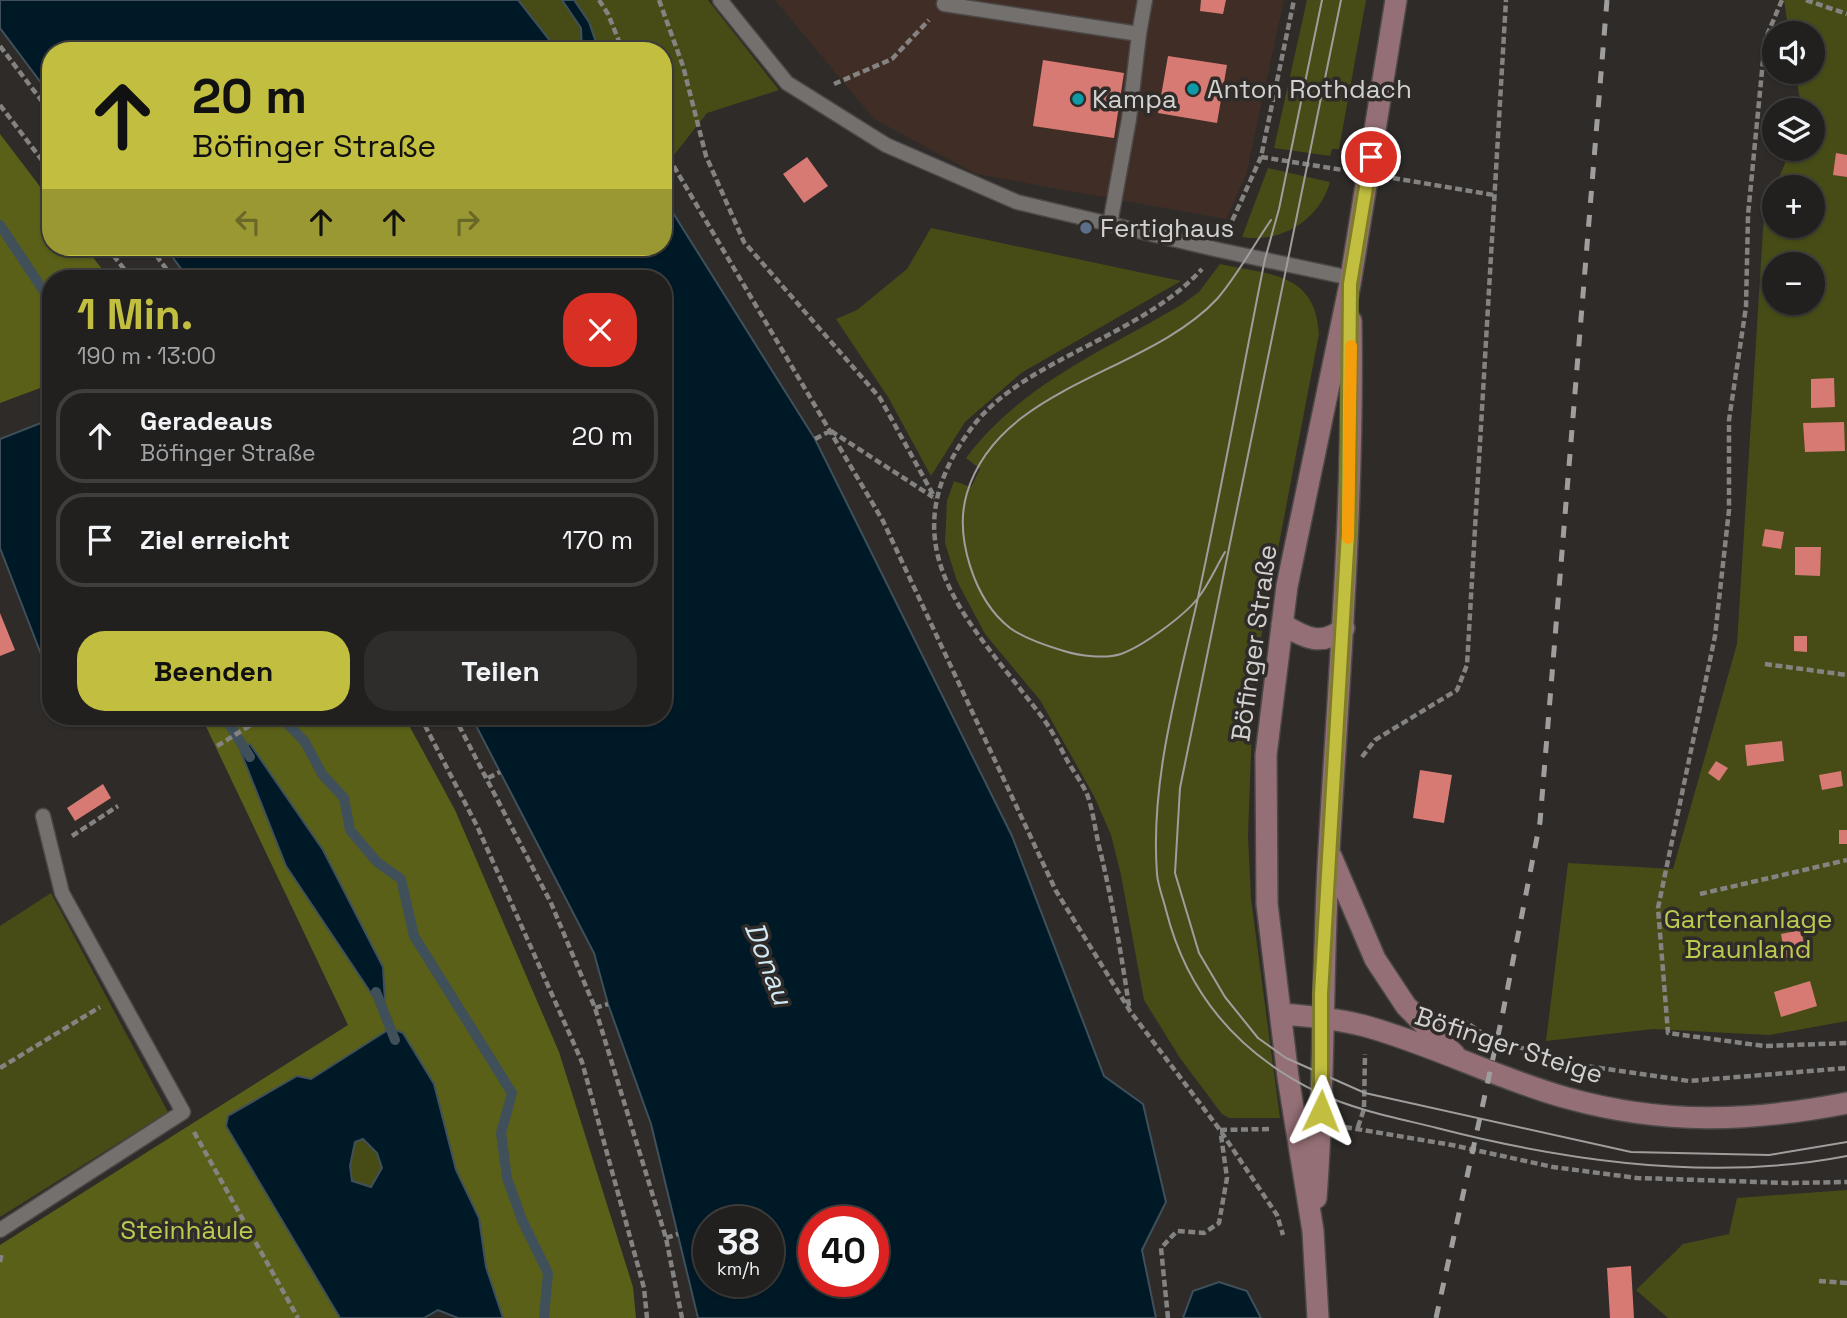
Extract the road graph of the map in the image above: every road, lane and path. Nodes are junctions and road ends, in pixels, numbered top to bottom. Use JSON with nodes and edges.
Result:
{"nodes":[{"id":1,"x":599,"y":0,"type":"edge"},
{"id":2,"x":659,"y":0,"type":"edge"},
{"id":3,"x":720,"y":0,"type":"edge"},
{"id":4,"x":1145,"y":0,"type":"edge"},
{"id":5,"x":1294,"y":0,"type":"edge"},
{"id":6,"x":1396,"y":0,"type":"edge"},
{"id":7,"x":1506,"y":0,"type":"edge"},
{"id":8,"x":1782,"y":0,"type":"edge"},
{"id":9,"x":1806,"y":0,"type":"edge"},
{"id":10,"x":944,"y":2,"type":"edge"},
{"id":11,"x":1847,"y":14,"type":"edge"},
{"id":12,"x":1139,"y":34,"type":"junction"},
{"id":13,"x":619,"y":42,"type":"edge"},
{"id":14,"x":0,"y":46,"type":"edge"},
{"id":15,"x":799,"y":91,"type":"junction"},
{"id":16,"x":42,"y":101,"type":"edge"},
{"id":17,"x":0,"y":105,"type":"edge"},
{"id":18,"x":42,"y":160,"type":"edge"},
{"id":19,"x":672,"y":163,"type":"edge"},
{"id":20,"x":1424,"y":183,"type":"dead end"},
{"id":21,"x":1494,"y":195,"type":"junction"},
{"id":22,"x":1110,"y":224,"type":"junction"},
{"id":23,"x":1219,"y":250,"type":"junction"},
{"id":24,"x":114,"y":256,"type":"edge"},
{"id":25,"x":125,"y":270,"type":"edge"},
{"id":26,"x":1351,"y":281,"type":"junction"},
{"id":27,"x":830,"y":431,"type":"junction"},
{"id":28,"x":815,"y":439,"type":"dead end"},
{"id":29,"x":935,"y":499,"type":"junction"},
{"id":30,"x":1282,"y":624,"type":"junction"},
{"id":31,"x":1344,"y":628,"type":"junction"},
{"id":32,"x":1765,"y":664,"type":"dead end"},
{"id":33,"x":1847,"y":676,"type":"edge"},
{"id":34,"x":251,"y":725,"type":"edge"},
{"id":35,"x":425,"y":725,"type":"edge"},
{"id":36,"x":459,"y":725,"type":"edge"},
{"id":37,"x":217,"y":746,"type":"dead end"},
{"id":38,"x":1360,"y":759,"type":"dead end"},
{"id":39,"x":500,"y":772,"type":"dead end"},
{"id":40,"x":488,"y":778,"type":"junction"},
{"id":41,"x":118,"y":806,"type":"dead end"},
{"id":42,"x":43,"y":816,"type":"dead end"},
{"id":43,"x":51,"y":850,"type":"junction"},
{"id":44,"x":1329,"y":850,"type":"junction"},
{"id":45,"x":1847,"y":860,"type":"edge"},
{"id":46,"x":1700,"y":894,"type":"dead end"},
{"id":47,"x":118,"y":996,"type":"junction"},
{"id":48,"x":608,"y":1004,"type":"dead end"},
{"id":49,"x":595,"y":1008,"type":"junction"},
{"id":50,"x":1130,"y":1011,"type":"junction"},
{"id":51,"x":1450,"y":1012,"type":"dead end"},
{"id":52,"x":1281,"y":1014,"type":"junction"},
{"id":53,"x":1321,"y":1018,"type":"junction"},
{"id":54,"x":1847,"y":1043,"type":"edge"},
{"id":55,"x":1459,"y":1059,"type":"junction"},
{"id":56,"x":0,"y":1068,"type":"edge"},
{"id":57,"x":1847,"y":1068,"type":"edge"},
{"id":58,"x":1847,"y":1103,"type":"edge"},
{"id":59,"x":183,"y":1112,"type":"junction"},
{"id":60,"x":1358,"y":1127,"type":"dead end"},
{"id":61,"x":1220,"y":1130,"type":"junction"},
{"id":62,"x":1847,"y":1182,"type":"edge"},
{"id":63,"x":0,"y":1230,"type":"edge"},
{"id":64,"x":1313,"y":1231,"type":"junction"},
{"id":65,"x":678,"y":1234,"type":"dead end"},
{"id":66,"x":666,"y":1238,"type":"junction"},
{"id":67,"x":1285,"y":1240,"type":"dead end"},
{"id":68,"x":1819,"y":1281,"type":"dead end"},
{"id":69,"x":1847,"y":1283,"type":"edge"},
{"id":70,"x":298,"y":1318,"type":"edge"},
{"id":71,"x":647,"y":1318,"type":"edge"},
{"id":72,"x":682,"y":1318,"type":"edge"},
{"id":73,"x":1168,"y":1318,"type":"edge"},
{"id":74,"x":1318,"y":1318,"type":"edge"}],
"edges":[{"from":1,"to":13,"type":"path"},
{"from":2,"to":29,"type":"path"},
{"from":3,"to":15,"type":"lane"},
{"from":4,"to":12,"type":"lane"},
{"from":5,"to":23,"type":"path"},
{"from":6,"to":26,"type":"street","name":"Böfinger Straße"},
{"from":7,"to":21,"type":"path"},
{"from":8,"to":54,"type":"path"},
{"from":9,"to":11,"type":"path"},
{"from":10,"to":12,"type":"lane"},
{"from":10,"to":15,"type":"path"},
{"from":12,"to":22,"type":"lane"},
{"from":14,"to":16,"type":"path"},
{"from":15,"to":22,"type":"lane"},
{"from":17,"to":18,"type":"path"},
{"from":19,"to":27,"type":"path"},
{"from":20,"to":21,"type":"path"},
{"from":21,"to":38,"type":"path"},
{"from":22,"to":23,"type":"lane"},
{"from":23,"to":26,"type":"lane"},
{"from":23,"to":29,"type":"path"},
{"from":24,"to":25,"type":"path"},
{"from":26,"to":30,"type":"street","name":"Böfinger Straße"},
{"from":26,"to":31,"type":"street","name":"Böfinger Straße"},
{"from":27,"to":28,"type":"path"},
{"from":27,"to":29,"type":"path"},
{"from":27,"to":50,"type":"path"},
{"from":29,"to":50,"type":"path"},
{"from":30,"to":31,"type":"street"},
{"from":30,"to":52,"type":"street","name":"Böfinger Straße"},
{"from":31,"to":44,"type":"street","name":"Böfinger Straße"},
{"from":32,"to":33,"type":"path"},
{"from":34,"to":37,"type":"path"},
{"from":35,"to":71,"type":"path"},
{"from":36,"to":40,"type":"path"},
{"from":39,"to":40,"type":"path"},
{"from":40,"to":49,"type":"path"},
{"from":41,"to":43,"type":"path"},
{"from":42,"to":43,"type":"lane"},
{"from":43,"to":47,"type":"lane"},
{"from":44,"to":53,"type":"street","name":"Böfinger Straße"},
{"from":44,"to":55,"type":"street"},
{"from":45,"to":46,"type":"path"},
{"from":47,"to":56,"type":"path"},
{"from":47,"to":59,"type":"lane"},
{"from":48,"to":49,"type":"path"},
{"from":49,"to":66,"type":"path"},
{"from":50,"to":61,"type":"path"},
{"from":51,"to":57,"type":"path"},
{"from":52,"to":53,"type":"street","name":"Böfinger Steige"},
{"from":52,"to":64,"type":"street","name":"Böfinger Straße"},
{"from":53,"to":55,"type":"street","name":"Böfinger Steige"},
{"from":53,"to":64,"type":"street","name":"Böfinger Straße"},
{"from":55,"to":58,"type":"street","name":"Böfinger Steige"},
{"from":59,"to":63,"type":"lane"},
{"from":59,"to":70,"type":"path"},
{"from":60,"to":62,"type":"path"},
{"from":61,"to":67,"type":"path"},
{"from":61,"to":73,"type":"path"},
{"from":64,"to":74,"type":"street"},
{"from":65,"to":66,"type":"path"},
{"from":66,"to":72,"type":"path"},
{"from":68,"to":69,"type":"path"}]}
